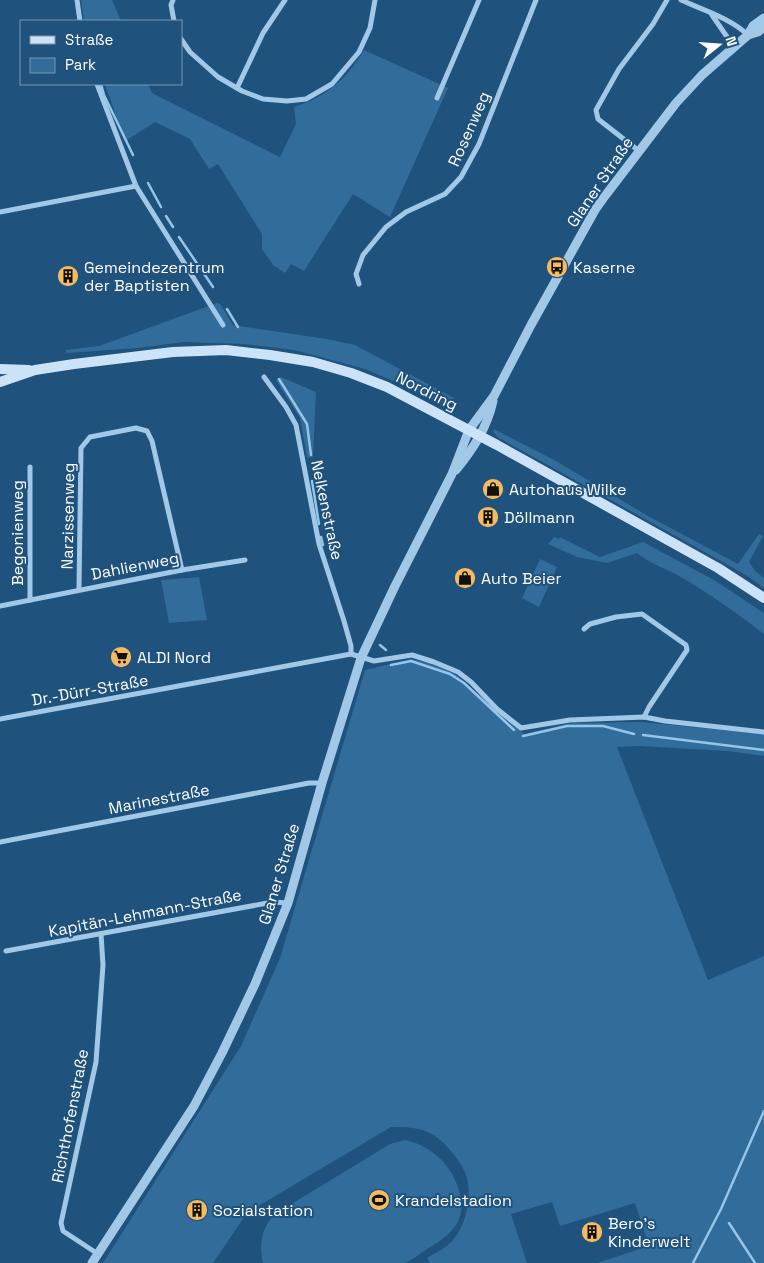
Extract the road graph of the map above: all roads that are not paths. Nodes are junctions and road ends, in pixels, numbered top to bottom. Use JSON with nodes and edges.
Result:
{"nodes":[{"id":1,"x":77,"y":0,"type":"edge"},
{"id":2,"x":173,"y":0,"type":"edge"},
{"id":3,"x":285,"y":0,"type":"edge"},
{"id":4,"x":375,"y":0,"type":"edge"},
{"id":5,"x":479,"y":0,"type":"edge"},
{"id":6,"x":536,"y":0,"type":"edge"},
{"id":7,"x":667,"y":0,"type":"edge"},
{"id":8,"x":681,"y":0,"type":"edge"},
{"id":9,"x":712,"y":14,"type":"junction"},
{"id":10,"x":764,"y":18,"type":"edge"},
{"id":11,"x":80,"y":20,"type":"edge"},
{"id":12,"x":174,"y":20,"type":"edge"},
{"id":13,"x":764,"y":27,"type":"edge"},
{"id":14,"x":748,"y":35,"type":"junction"},
{"id":15,"x":182,"y":40,"type":"edge"},
{"id":16,"x":734,"y":47,"type":"junction"},
{"id":17,"x":97,"y":85,"type":"edge"},
{"id":18,"x":237,"y":88,"type":"junction"},
{"id":19,"x":437,"y":98,"type":"dead end"},
{"id":20,"x":638,"y":151,"type":"junction"},
{"id":21,"x":136,"y":186,"type":"junction"},
{"id":22,"x":0,"y":212,"type":"edge"},
{"id":23,"x":359,"y":284,"type":"dead end"},
{"id":24,"x":223,"y":325,"type":"dead end"},
{"id":25,"x":0,"y":369,"type":"edge"},
{"id":26,"x":35,"y":370,"type":"junction"},
{"id":27,"x":264,"y":377,"type":"dead end"},
{"id":28,"x":1,"y":383,"type":"edge"},
{"id":29,"x":494,"y":396,"type":"junction"},
{"id":30,"x":469,"y":430,"type":"junction"},
{"id":31,"x":481,"y":436,"type":"junction"},
{"id":32,"x":30,"y":467,"type":"dead end"},
{"id":33,"x":452,"y":474,"type":"junction"},
{"id":34,"x":245,"y":560,"type":"dead end"},
{"id":35,"x":182,"y":570,"type":"junction"},
{"id":36,"x":79,"y":590,"type":"junction"},
{"id":37,"x":764,"y":598,"type":"edge"},
{"id":38,"x":30,"y":600,"type":"junction"},
{"id":39,"x":0,"y":606,"type":"edge"},
{"id":40,"x":584,"y":629,"type":"dead end"},
{"id":41,"x":351,"y":654,"type":"junction"},
{"id":42,"x":361,"y":658,"type":"junction"},
{"id":43,"x":644,"y":717,"type":"junction"},
{"id":44,"x":0,"y":719,"type":"edge"},
{"id":45,"x":764,"y":732,"type":"edge"},
{"id":46,"x":322,"y":784,"type":"junction"},
{"id":47,"x":0,"y":842,"type":"edge"},
{"id":48,"x":288,"y":903,"type":"junction"},
{"id":49,"x":101,"y":934,"type":"junction"},
{"id":50,"x":6,"y":951,"type":"dead end"},
{"id":51,"x":98,"y":1254,"type":"junction"},
{"id":52,"x":92,"y":1263,"type":"edge"}],
"edges":[{"from":1,"to":11,"type":"street"},
{"from":2,"to":12,"type":"street"},
{"from":3,"to":18,"type":"street"},
{"from":4,"to":18,"type":"street"},
{"from":5,"to":19,"type":"street"},
{"from":6,"to":23,"type":"street","name":"Rosenweg"},
{"from":7,"to":20,"type":"street"},
{"from":8,"to":9,"type":"street"},
{"from":9,"to":14,"type":"street"},
{"from":9,"to":16,"type":"street"},
{"from":10,"to":14,"type":"street","name":"Glaner Straße"},
{"from":13,"to":14,"type":"street","name":"Glaner Straße"},
{"from":14,"to":16,"type":"street","name":"Glaner Straße"},
{"from":15,"to":18,"type":"street"},
{"from":16,"to":20,"type":"street","name":"Glaner Straße"},
{"from":17,"to":21,"type":"street"},
{"from":20,"to":29,"type":"street","name":"Glaner Straße"},
{"from":21,"to":22,"type":"street"},
{"from":21,"to":24,"type":"street"},
{"from":25,"to":26,"type":"main road","name":"Nordring"},
{"from":26,"to":28,"type":"main road","name":"Nordring"},
{"from":26,"to":30,"type":"main road","name":"Nordring"},
{"from":27,"to":41,"type":"street","name":"Nelkenstraße"},
{"from":29,"to":30,"type":"street","name":"Glaner Straße"},
{"from":29,"to":31,"type":"street","name":"Glaner Straße"},
{"from":30,"to":31,"type":"main road","name":"Nordring"},
{"from":30,"to":33,"type":"street","name":"Glaner Straße"},
{"from":31,"to":33,"type":"street","name":"Glaner Straße"},
{"from":31,"to":37,"type":"main road","name":"Nordring"},
{"from":32,"to":38,"type":"street","name":"Begonienweg"},
{"from":33,"to":42,"type":"street","name":"Glaner Straße"},
{"from":34,"to":35,"type":"street","name":"Dahlienweg"},
{"from":35,"to":36,"type":"street","name":"Dahlienweg"},
{"from":35,"to":36,"type":"street","name":"Narzissenweg"},
{"from":36,"to":38,"type":"street","name":"Dahlienweg"},
{"from":38,"to":39,"type":"street","name":"Dahlienweg"},
{"from":40,"to":43,"type":"street"},
{"from":41,"to":42,"type":"street"},
{"from":41,"to":44,"type":"street","name":"Dr.-Dürr-Straße"},
{"from":42,"to":43,"type":"street"},
{"from":42,"to":46,"type":"street","name":"Glaner Straße"},
{"from":43,"to":45,"type":"street"},
{"from":46,"to":47,"type":"street","name":"Marinestraße"},
{"from":46,"to":48,"type":"street","name":"Glaner Straße"},
{"from":48,"to":49,"type":"street","name":"Kapitän-Lehmann-Straße"},
{"from":48,"to":51,"type":"street","name":"Glaner Straße"},
{"from":49,"to":50,"type":"street","name":"Kapitän-Lehmann-Straße"},
{"from":49,"to":51,"type":"street","name":"Richthofenstraße"},
{"from":51,"to":52,"type":"street","name":"Glaner Straße"}]}
